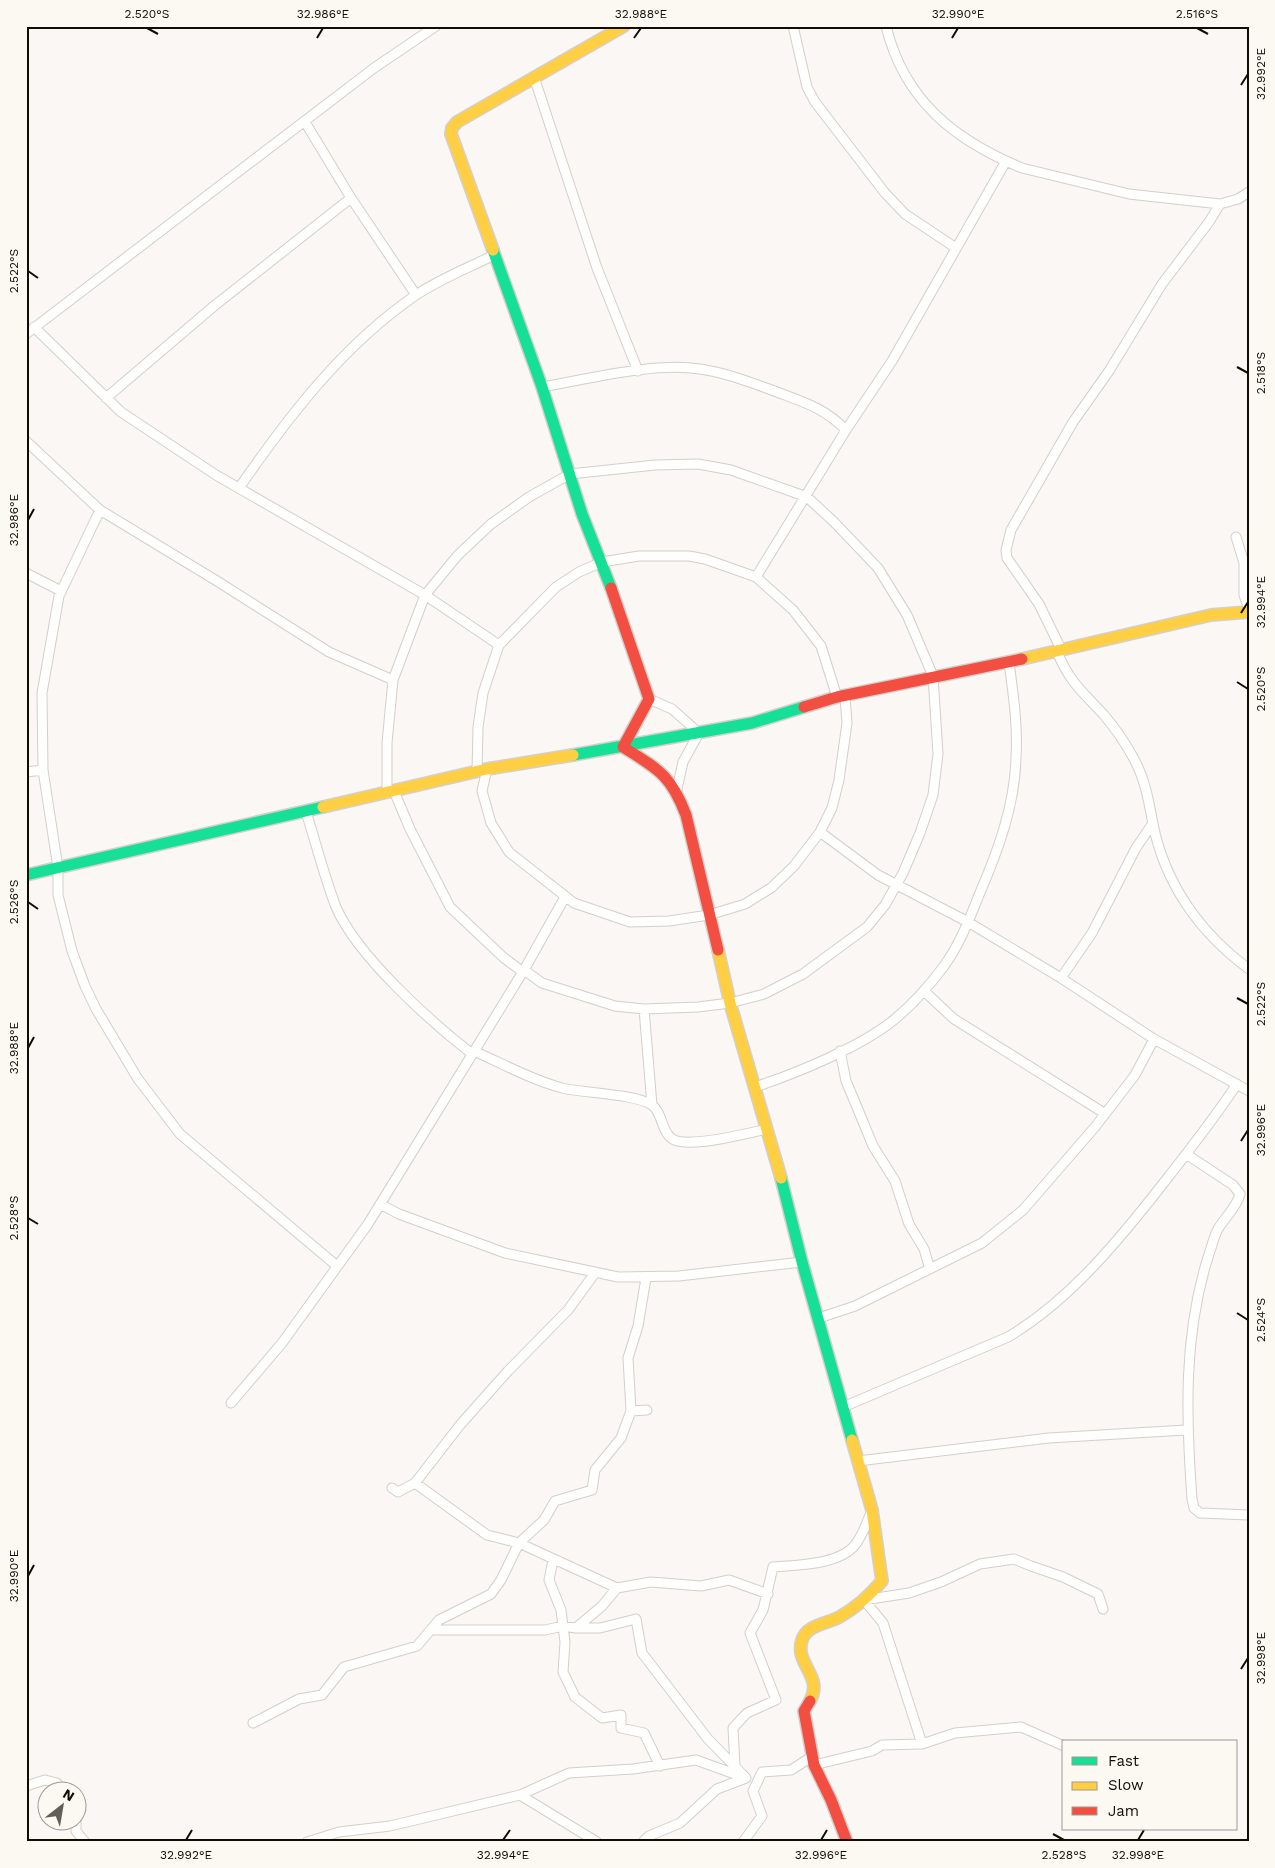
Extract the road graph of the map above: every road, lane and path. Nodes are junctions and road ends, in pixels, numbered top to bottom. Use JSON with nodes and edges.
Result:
{"nodes":[{"id":1,"x":436,"y":26,"type":"edge"},
{"id":2,"x":624,"y":26,"type":"edge"},
{"id":3,"x":793,"y":26,"type":"edge"},
{"id":4,"x":886,"y":26,"type":"edge"},
{"id":5,"x":534,"y":77,"type":"junction"},
{"id":6,"x":304,"y":122,"type":"junction"},
{"id":7,"x":1006,"y":162,"type":"junction"},
{"id":8,"x":1249,"y":192,"type":"edge"},
{"id":9,"x":351,"y":198,"type":"junction"},
{"id":10,"x":1220,"y":204,"type":"junction"},
{"id":11,"x":956,"y":248,"type":"junction"},
{"id":12,"x":494,"y":255,"type":"junction"},
{"id":13,"x":416,"y":295,"type":"junction"},
{"id":14,"x":34,"y":327,"type":"junction"},
{"id":15,"x":26,"y":334,"type":"edge"},
{"id":16,"x":638,"y":371,"type":"junction"},
{"id":17,"x":542,"y":387,"type":"junction"},
{"id":18,"x":106,"y":398,"type":"junction"},
{"id":19,"x":846,"y":430,"type":"junction"},
{"id":20,"x":26,"y":441,"type":"edge"},
{"id":21,"x":570,"y":474,"type":"junction"},
{"id":22,"x":239,"y":488,"type":"junction"},
{"id":23,"x":806,"y":497,"type":"junction"},
{"id":24,"x":100,"y":510,"type":"junction"},
{"id":25,"x":1236,"y":537,"type":"dead end"},
{"id":26,"x":602,"y":562,"type":"junction"},
{"id":27,"x":26,"y":572,"type":"edge"},
{"id":28,"x":756,"y":577,"type":"junction"},
{"id":29,"x":61,"y":591,"type":"junction"},
{"id":30,"x":425,"y":595,"type":"junction"},
{"id":31,"x":1249,"y":611,"type":"edge"},
{"id":32,"x":499,"y":645,"type":"junction"},
{"id":33,"x":1060,"y":651,"type":"junction"},
{"id":34,"x":1009,"y":662,"type":"junction"},
{"id":35,"x":933,"y":676,"type":"junction"},
{"id":36,"x":393,"y":680,"type":"junction"},
{"id":37,"x":841,"y":696,"type":"junction"},
{"id":38,"x":649,"y":699,"type":"junction"},
{"id":39,"x":699,"y":733,"type":"junction"},
{"id":40,"x":623,"y":747,"type":"junction"},
{"id":41,"x":43,"y":770,"type":"junction"},
{"id":42,"x":482,"y":771,"type":"junction"},
{"id":43,"x":26,"y":772,"type":"edge"},
{"id":44,"x":677,"y":790,"type":"junction"},
{"id":45,"x":390,"y":792,"type":"junction"},
{"id":46,"x":306,"y":812,"type":"junction"},
{"id":47,"x":1153,"y":823,"type":"junction"},
{"id":48,"x":820,"y":832,"type":"junction"},
{"id":49,"x":58,"y":868,"type":"junction"},
{"id":50,"x":26,"y":875,"type":"edge"},
{"id":51,"x":897,"y":884,"type":"junction"},
{"id":52,"x":565,"y":897,"type":"junction"},
{"id":53,"x":708,"y":915,"type":"junction"},
{"id":54,"x":968,"y":922,"type":"junction"},
{"id":55,"x":1249,"y":969,"type":"edge"},
{"id":56,"x":523,"y":971,"type":"junction"},
{"id":57,"x":1061,"y":978,"type":"junction"},
{"id":58,"x":924,"y":991,"type":"junction"},
{"id":59,"x":730,"y":1003,"type":"junction"},
{"id":60,"x":644,"y":1010,"type":"junction"},
{"id":61,"x":1154,"y":1039,"type":"junction"},
{"id":62,"x":840,"y":1051,"type":"junction"},
{"id":63,"x":473,"y":1053,"type":"junction"},
{"id":64,"x":1237,"y":1084,"type":"junction"},
{"id":65,"x":755,"y":1086,"type":"junction"},
{"id":66,"x":1249,"y":1090,"type":"edge"},
{"id":67,"x":652,"y":1105,"type":"junction"},
{"id":68,"x":1104,"y":1113,"type":"junction"},
{"id":69,"x":767,"y":1129,"type":"junction"},
{"id":70,"x":1186,"y":1154,"type":"junction"},
{"id":71,"x":380,"y":1204,"type":"junction"},
{"id":72,"x":802,"y":1262,"type":"junction"},
{"id":73,"x":336,"y":1266,"type":"junction"},
{"id":74,"x":930,"y":1269,"type":"junction"},
{"id":75,"x":595,"y":1273,"type":"junction"},
{"id":76,"x":646,"y":1278,"type":"junction"},
{"id":77,"x":819,"y":1318,"type":"junction"},
{"id":78,"x":231,"y":1403,"type":"dead end"},
{"id":79,"x":843,"y":1407,"type":"junction"},
{"id":80,"x":647,"y":1410,"type":"dead end"},
{"id":81,"x":631,"y":1411,"type":"junction"},
{"id":82,"x":1186,"y":1430,"type":"junction"},
{"id":83,"x":858,"y":1461,"type":"junction"},
{"id":84,"x":415,"y":1483,"type":"junction"},
{"id":85,"x":392,"y":1488,"type":"dead end"},
{"id":86,"x":872,"y":1510,"type":"junction"},
{"id":87,"x":1249,"y":1515,"type":"edge"},
{"id":88,"x":519,"y":1542,"type":"junction"},
{"id":89,"x":553,"y":1560,"type":"junction"},
{"id":90,"x":617,"y":1588,"type":"junction"},
{"id":91,"x":768,"y":1594,"type":"junction"},
{"id":92,"x":864,"y":1600,"type":"junction"},
{"id":93,"x":1103,"y":1610,"type":"dead end"},
{"id":94,"x":563,"y":1626,"type":"junction"},
{"id":95,"x":576,"y":1628,"type":"junction"},
{"id":96,"x":431,"y":1630,"type":"junction"},
{"id":97,"x":253,"y":1723,"type":"dead end"},
{"id":98,"x":922,"y":1744,"type":"junction"},
{"id":99,"x":1062,"y":1745,"type":"edge"},
{"id":100,"x":814,"y":1761,"type":"junction"},
{"id":101,"x":660,"y":1766,"type":"junction"},
{"id":102,"x":735,"y":1766,"type":"junction"},
{"id":103,"x":746,"y":1778,"type":"junction"},
{"id":104,"x":38,"y":1782,"type":"edge"},
{"id":105,"x":26,"y":1786,"type":"edge"},
{"id":106,"x":520,"y":1795,"type":"junction"},
{"id":107,"x":76,"y":1830,"type":"edge"},
{"id":108,"x":85,"y":1842,"type":"edge"},
{"id":109,"x":307,"y":1842,"type":"edge"},
{"id":110,"x":597,"y":1842,"type":"edge"},
{"id":111,"x":643,"y":1842,"type":"edge"},
{"id":112,"x":743,"y":1842,"type":"edge"},
{"id":113,"x":846,"y":1842,"type":"edge"}],
"edges":[{"from":1,"to":6,"type":"street"},
{"from":2,"to":5,"type":"street"},
{"from":3,"to":11,"type":"street"},
{"from":4,"to":7,"type":"street"},
{"from":5,"to":12,"type":"street"},
{"from":5,"to":16,"type":"street"},
{"from":6,"to":9,"type":"street"},
{"from":6,"to":14,"type":"street"},
{"from":7,"to":10,"type":"street"},
{"from":7,"to":11,"type":"street"},
{"from":8,"to":10,"type":"street"},
{"from":9,"to":13,"type":"street"},
{"from":9,"to":18,"type":"street"},
{"from":10,"to":33,"type":"street"},
{"from":11,"to":19,"type":"street"},
{"from":12,"to":13,"type":"street"},
{"from":12,"to":17,"type":"street"},
{"from":13,"to":22,"type":"street"},
{"from":14,"to":15,"type":"street"},
{"from":14,"to":18,"type":"street"},
{"from":16,"to":17,"type":"street"},
{"from":16,"to":19,"type":"street"},
{"from":17,"to":21,"type":"street"},
{"from":18,"to":22,"type":"street"},
{"from":19,"to":23,"type":"street"},
{"from":20,"to":24,"type":"street"},
{"from":21,"to":23,"type":"street"},
{"from":21,"to":26,"type":"street"},
{"from":21,"to":30,"type":"street"},
{"from":22,"to":30,"type":"street"},
{"from":23,"to":28,"type":"street"},
{"from":23,"to":35,"type":"street"},
{"from":24,"to":29,"type":"street"},
{"from":24,"to":36,"type":"street"},
{"from":25,"to":31,"type":"street"},
{"from":26,"to":28,"type":"street"},
{"from":26,"to":32,"type":"street"},
{"from":26,"to":38,"type":"street"},
{"from":27,"to":29,"type":"street"},
{"from":28,"to":37,"type":"street"},
{"from":29,"to":41,"type":"street"},
{"from":30,"to":32,"type":"street"},
{"from":30,"to":36,"type":"street"},
{"from":31,"to":33,"type":"street"},
{"from":32,"to":42,"type":"street"},
{"from":33,"to":34,"type":"street"},
{"from":33,"to":47,"type":"street"},
{"from":34,"to":35,"type":"street"},
{"from":34,"to":54,"type":"street"},
{"from":35,"to":37,"type":"street"},
{"from":35,"to":51,"type":"street"},
{"from":36,"to":45,"type":"street"},
{"from":37,"to":39,"type":"street"},
{"from":37,"to":48,"type":"street"},
{"from":38,"to":39,"type":"street"},
{"from":38,"to":40,"type":"street"},
{"from":39,"to":40,"type":"street"},
{"from":39,"to":44,"type":"street"},
{"from":40,"to":42,"type":"street"},
{"from":40,"to":44,"type":"street"},
{"from":41,"to":43,"type":"street"},
{"from":41,"to":49,"type":"street"},
{"from":42,"to":45,"type":"street"},
{"from":42,"to":52,"type":"street"},
{"from":44,"to":53,"type":"street"},
{"from":45,"to":46,"type":"street"},
{"from":45,"to":56,"type":"street"},
{"from":46,"to":49,"type":"street"},
{"from":46,"to":63,"type":"street"},
{"from":47,"to":55,"type":"street"},
{"from":47,"to":57,"type":"street"},
{"from":48,"to":51,"type":"street"},
{"from":48,"to":53,"type":"street"},
{"from":49,"to":50,"type":"street"},
{"from":49,"to":73,"type":"street"},
{"from":51,"to":54,"type":"street"},
{"from":51,"to":59,"type":"street"},
{"from":52,"to":53,"type":"street"},
{"from":52,"to":56,"type":"street"},
{"from":53,"to":59,"type":"street"},
{"from":54,"to":57,"type":"street"},
{"from":54,"to":58,"type":"street"},
{"from":56,"to":60,"type":"street"},
{"from":56,"to":63,"type":"street"},
{"from":57,"to":61,"type":"street"},
{"from":58,"to":62,"type":"street"},
{"from":58,"to":68,"type":"street"},
{"from":59,"to":60,"type":"street"},
{"from":59,"to":65,"type":"street"},
{"from":60,"to":67,"type":"street"},
{"from":61,"to":64,"type":"street"},
{"from":61,"to":68,"type":"street"},
{"from":62,"to":65,"type":"street"},
{"from":62,"to":74,"type":"street"},
{"from":63,"to":67,"type":"street"},
{"from":63,"to":71,"type":"street"},
{"from":64,"to":66,"type":"street"},
{"from":64,"to":70,"type":"street"},
{"from":65,"to":69,"type":"street"},
{"from":67,"to":69,"type":"street"},
{"from":68,"to":74,"type":"street"},
{"from":69,"to":72,"type":"street"},
{"from":70,"to":79,"type":"street"},
{"from":70,"to":82,"type":"street"},
{"from":71,"to":73,"type":"street"},
{"from":71,"to":75,"type":"street"},
{"from":72,"to":76,"type":"street"},
{"from":72,"to":77,"type":"street"},
{"from":73,"to":78,"type":"street"},
{"from":74,"to":77,"type":"street"},
{"from":75,"to":76,"type":"street"},
{"from":75,"to":84,"type":"street"},
{"from":76,"to":81,"type":"street"},
{"from":77,"to":79,"type":"street"},
{"from":79,"to":83,"type":"street"},
{"from":80,"to":81,"type":"street"},
{"from":81,"to":88,"type":"street"},
{"from":82,"to":83,"type":"street"},
{"from":82,"to":87,"type":"street"},
{"from":83,"to":86,"type":"street"},
{"from":84,"to":85,"type":"street"},
{"from":84,"to":88,"type":"street"},
{"from":86,"to":91,"type":"street"},
{"from":86,"to":92,"type":"street"},
{"from":88,"to":89,"type":"street"},
{"from":88,"to":96,"type":"street"},
{"from":89,"to":90,"type":"street"},
{"from":89,"to":94,"type":"street"},
{"from":90,"to":91,"type":"street"},
{"from":90,"to":95,"type":"street"},
{"from":91,"to":102,"type":"street"},
{"from":92,"to":93,"type":"street"},
{"from":92,"to":98,"type":"street"},
{"from":92,"to":100,"type":"street"},
{"from":94,"to":95,"type":"street"},
{"from":94,"to":96,"type":"street"},
{"from":94,"to":101,"type":"street"},
{"from":95,"to":102,"type":"street"},
{"from":96,"to":97,"type":"street"},
{"from":98,"to":99,"type":"street"},
{"from":98,"to":100,"type":"street"},
{"from":100,"to":112,"type":"street"},
{"from":100,"to":113,"type":"street"},
{"from":101,"to":103,"type":"street"},
{"from":101,"to":106,"type":"street"},
{"from":102,"to":103,"type":"street"},
{"from":103,"to":111,"type":"street"},
{"from":104,"to":105,"type":"street"},
{"from":106,"to":109,"type":"street"},
{"from":106,"to":110,"type":"street"},
{"from":107,"to":108,"type":"street"}]}
